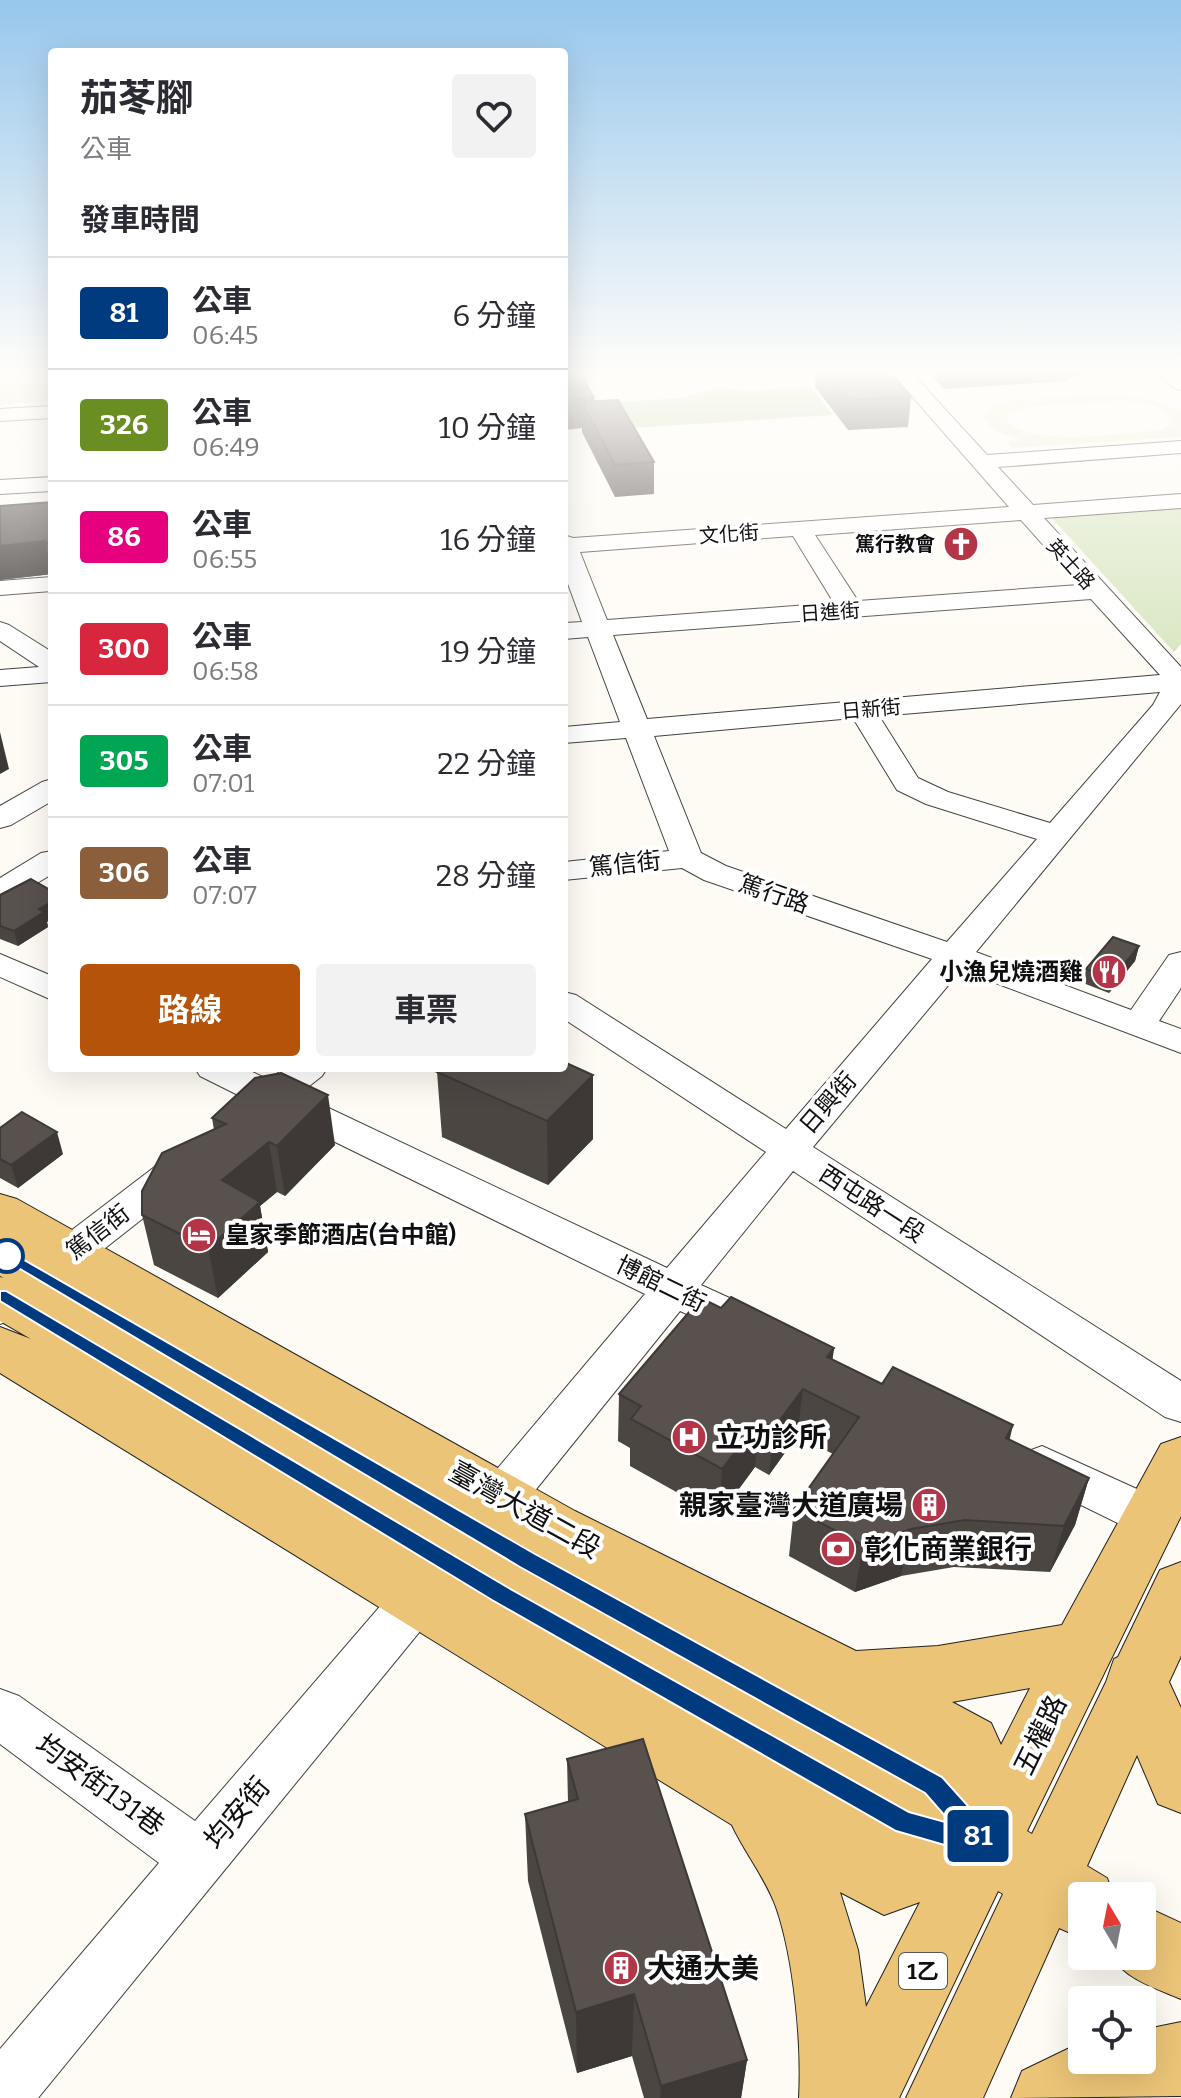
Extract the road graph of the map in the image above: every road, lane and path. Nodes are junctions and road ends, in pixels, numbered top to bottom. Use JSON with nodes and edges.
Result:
{"nodes":[{"id":1,"x":985,"y":469,"type":"edge"},
{"id":2,"x":48,"y":484,"type":"edge"},
{"id":3,"x":0,"y":487,"type":"edge"},
{"id":4,"x":1181,"y":501,"type":"edge"},
{"id":5,"x":1026,"y":513,"type":"junction"},
{"id":6,"x":799,"y":528,"type":"junction"},
{"id":7,"x":568,"y":545,"type":"edge"},
{"id":8,"x":568,"y":554,"type":"edge"},
{"id":9,"x":48,"y":584,"type":"edge"},
{"id":10,"x":0,"y":588,"type":"edge"},
{"id":11,"x":1096,"y":591,"type":"junction"},
{"id":12,"x":852,"y":611,"type":"junction"},
{"id":13,"x":599,"y":628,"type":"junction"},
{"id":14,"x":0,"y":630,"type":"edge"},
{"id":15,"x":568,"y":631,"type":"edge"},
{"id":16,"x":48,"y":661,"type":"edge"},
{"id":17,"x":48,"y":674,"type":"edge"},
{"id":18,"x":0,"y":678,"type":"edge"},
{"id":19,"x":1180,"y":681,"type":"edge"},
{"id":20,"x":861,"y":709,"type":"junction"},
{"id":21,"x":638,"y":729,"type":"junction"},
{"id":22,"x":568,"y":735,"type":"edge"},
{"id":23,"x":48,"y":790,"type":"edge"},
{"id":24,"x":0,"y":819,"type":"edge"},
{"id":25,"x":1057,"y":835,"type":"junction"},
{"id":26,"x":687,"y":858,"type":"junction"},
{"id":27,"x":48,"y":862,"type":"edge"},
{"id":28,"x":568,"y":871,"type":"edge"},
{"id":29,"x":0,"y":892,"type":"edge"},
{"id":30,"x":955,"y":956,"type":"junction"},
{"id":31,"x":1181,"y":962,"type":"edge"},
{"id":32,"x":0,"y":964,"type":"edge"},
{"id":33,"x":48,"y":987,"type":"edge"},
{"id":34,"x":568,"y":1006,"type":"edge"},
{"id":35,"x":1138,"y":1026,"type":"junction"},
{"id":36,"x":1181,"y":1042,"type":"edge"},
{"id":37,"x":221,"y":1072,"type":"edge"},
{"id":38,"x":304,"y":1072,"type":"edge"},
{"id":39,"x":272,"y":1097,"type":"junction"},
{"id":40,"x":789,"y":1150,"type":"junction"},
{"id":41,"x":0,"y":1211,"type":"edge"},
{"id":42,"x":18,"y":1290,"type":"edge"},
{"id":43,"x":673,"y":1290,"type":"junction"},
{"id":44,"x":772,"y":1337,"type":"edge"},
{"id":45,"x":1181,"y":1404,"type":"edge"},
{"id":46,"x":1012,"y":1451,"type":"edge"},
{"id":47,"x":1181,"y":1460,"type":"edge"},
{"id":48,"x":1153,"y":1518,"type":"junction"},
{"id":49,"x":460,"y":1547,"type":"junction"},
{"id":50,"x":1181,"y":1589,"type":"edge"},
{"id":51,"x":1109,"y":1664,"type":"junction"},
{"id":52,"x":851,"y":1680,"type":"junction"},
{"id":53,"x":0,"y":1713,"type":"edge"},
{"id":54,"x":1181,"y":1781,"type":"edge"},
{"id":55,"x":754,"y":1800,"type":"junction"},
{"id":56,"x":986,"y":1845,"type":"junction"},
{"id":57,"x":199,"y":1858,"type":"junction"},
{"id":58,"x":1063,"y":1892,"type":"edge"},
{"id":59,"x":1156,"y":1948,"type":"edge"},
{"id":60,"x":1181,"y":1963,"type":"edge"},
{"id":61,"x":1181,"y":2059,"type":"edge"},
{"id":62,"x":0,"y":2096,"type":"edge"},
{"id":63,"x":837,"y":2098,"type":"edge"},
{"id":64,"x":860,"y":2098,"type":"edge"},
{"id":65,"x":944,"y":2098,"type":"edge"},
{"id":66,"x":1049,"y":2098,"type":"edge"}],
"edges":[{"from":1,"to":5,"type":"street","name":"英士路"},
{"from":2,"to":3,"type":"street"},
{"from":4,"to":5,"type":"street","name":"文化街"},
{"from":5,"to":6,"type":"street","name":"文化街"},
{"from":5,"to":11,"type":"street","name":"英士路"},
{"from":6,"to":7,"type":"street","name":"文化街"},
{"from":6,"to":12,"type":"street"},
{"from":8,"to":13,"type":"street"},
{"from":9,"to":10,"type":"street"},
{"from":11,"to":12,"type":"street","name":"日進街"},
{"from":11,"to":19,"type":"street","name":"英士路"},
{"from":12,"to":13,"type":"street","name":"日進街"},
{"from":13,"to":15,"type":"street","name":"日進街"},
{"from":13,"to":21,"type":"street"},
{"from":14,"to":16,"type":"street"},
{"from":17,"to":18,"type":"street"},
{"from":19,"to":20,"type":"street","name":"日新街"},
{"from":19,"to":25,"type":"street","name":"日興街"},
{"from":20,"to":21,"type":"street","name":"日新街"},
{"from":20,"to":25,"type":"street"},
{"from":21,"to":22,"type":"street","name":"日新街"},
{"from":21,"to":26,"type":"street"},
{"from":23,"to":24,"type":"street"},
{"from":25,"to":30,"type":"street","name":"日興街"},
{"from":26,"to":28,"type":"street","name":"篤信街"},
{"from":26,"to":30,"type":"street","name":"篤行路"},
{"from":27,"to":29,"type":"street"},
{"from":30,"to":35,"type":"street","name":"篤行路"},
{"from":30,"to":40,"type":"street","name":"日興街"},
{"from":31,"to":35,"type":"street"},
{"from":32,"to":33,"type":"street"},
{"from":34,"to":40,"type":"street","name":"西屯路一段"},
{"from":35,"to":36,"type":"street","name":"篤行路"},
{"from":37,"to":39,"type":"street","name":"博館二街"},
{"from":38,"to":39,"type":"street","name":"篤信街"},
{"from":39,"to":42,"type":"street","name":"篤信街"},
{"from":39,"to":43,"type":"street","name":"博館二街"},
{"from":40,"to":43,"type":"street","name":"日興街"},
{"from":40,"to":45,"type":"street","name":"西屯路一段"},
{"from":41,"to":42,"type":"main road","name":"臺灣大道二段"},
{"from":42,"to":49,"type":"main road","name":"臺灣大道二段"},
{"from":42,"to":49,"type":"main road","name":"臺灣大道二段"},
{"from":43,"to":44,"type":"street","name":"博館二街"},
{"from":43,"to":49,"type":"street","name":"日興街"},
{"from":46,"to":48,"type":"street"},
{"from":47,"to":48,"type":"main road","name":"五權路","number":"1乙"},
{"from":48,"to":51,"type":"main road","name":"五權路","number":"1乙"},
{"from":49,"to":52,"type":"main road","name":"臺灣大道二段"},
{"from":49,"to":55,"type":"main road","name":"臺灣大道二段"},
{"from":49,"to":56,"type":"main road","name":"臺灣大道二段"},
{"from":49,"to":57,"type":"street","name":"均安街"},
{"from":50,"to":51,"type":"main road","name":"五權路","number":"1乙"},
{"from":51,"to":52,"type":"main road"},
{"from":51,"to":54,"type":"main road"},
{"from":51,"to":56,"type":"main road","name":"五權路","number":"1乙"},
{"from":51,"to":58,"type":"main road","name":"五權路","number":"1乙"},
{"from":52,"to":56,"type":"main road","name":"臺灣大道二段"},
{"from":53,"to":57,"type":"street","name":"均安街131巷"},
{"from":55,"to":56,"type":"main road","name":"臺灣大道二段"},
{"from":55,"to":63,"type":"main road"},
{"from":56,"to":58,"type":"main road"},
{"from":56,"to":64,"type":"main road","name":"五權路","number":"1乙"},
{"from":57,"to":62,"type":"street","name":"均安街"},
{"from":58,"to":65,"type":"main road","name":"五權路","number":"1乙"},
{"from":59,"to":60,"type":"main road"},
{"from":61,"to":66,"type":"main road"}]}
